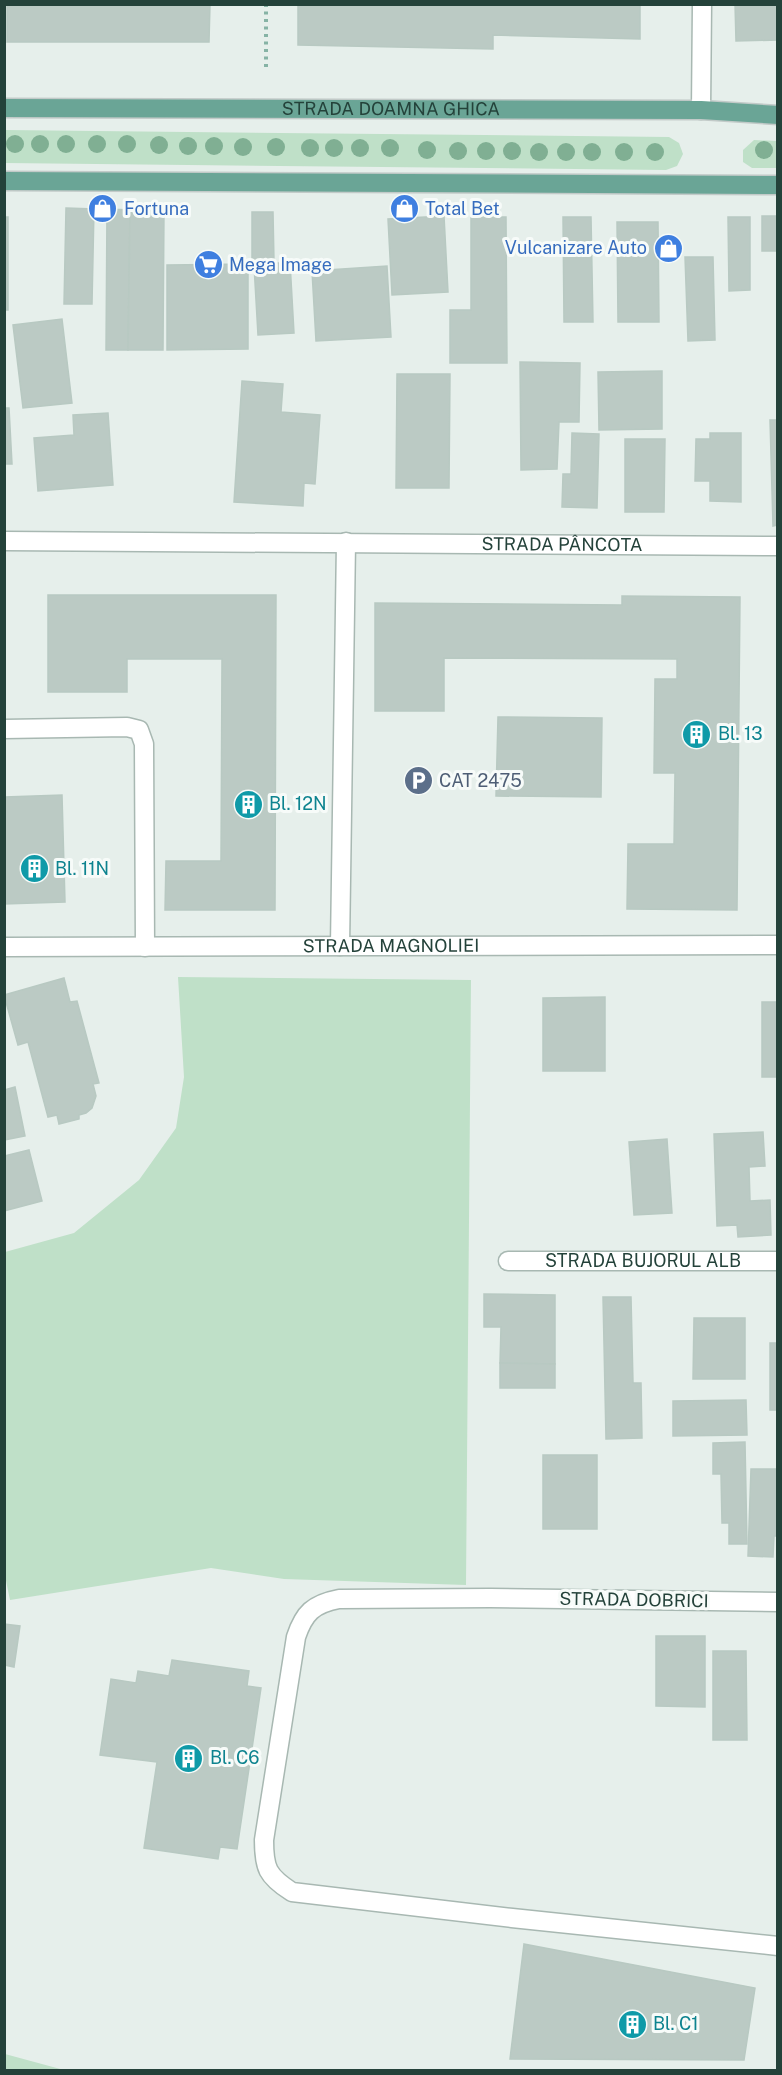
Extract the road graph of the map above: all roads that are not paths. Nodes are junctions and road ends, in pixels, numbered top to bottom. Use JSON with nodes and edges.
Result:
{"nodes":[{"id":1,"x":702,"y":4,"type":"edge"},
{"id":2,"x":4,"y":108,"type":"edge"},
{"id":3,"x":700,"y":111,"type":"junction"},
{"id":4,"x":777,"y":115,"type":"edge"},
{"id":5,"x":4,"y":181,"type":"edge"},
{"id":6,"x":777,"y":185,"type":"edge"},
{"id":7,"x":4,"y":540,"type":"edge"},
{"id":8,"x":346,"y":542,"type":"junction"},
{"id":9,"x":777,"y":546,"type":"edge"},
{"id":10,"x":4,"y":729,"type":"edge"},
{"id":11,"x":777,"y":945,"type":"edge"},
{"id":12,"x":145,"y":946,"type":"junction"},
{"id":13,"x":340,"y":946,"type":"junction"},
{"id":14,"x":4,"y":947,"type":"edge"},
{"id":15,"x":508,"y":1261,"type":"dead end"},
{"id":16,"x":777,"y":1261,"type":"edge"},
{"id":17,"x":777,"y":1602,"type":"edge"},
{"id":18,"x":777,"y":1946,"type":"edge"}],
"edges":[{"from":1,"to":3,"type":"street"},
{"from":2,"to":3,"type":"main road","name":"STRADA DOAMNA GHICA"},
{"from":3,"to":4,"type":"main road","name":"STRADA DOAMNA GHICA"},
{"from":5,"to":6,"type":"main road"},
{"from":7,"to":8,"type":"street","name":"STRADA PÂNCOTA"},
{"from":8,"to":9,"type":"street","name":"STRADA PÂNCOTA"},
{"from":8,"to":13,"type":"street"},
{"from":10,"to":12,"type":"street"},
{"from":11,"to":13,"type":"street","name":"STRADA MAGNOLIEI"},
{"from":12,"to":13,"type":"street","name":"STRADA MAGNOLIEI"},
{"from":12,"to":14,"type":"street","name":"STRADA MAGNOLIEI"},
{"from":15,"to":16,"type":"street","name":"STRADA BUJORUL ALB"},
{"from":17,"to":18,"type":"street","name":"STRADA DOBRICI"}]}
